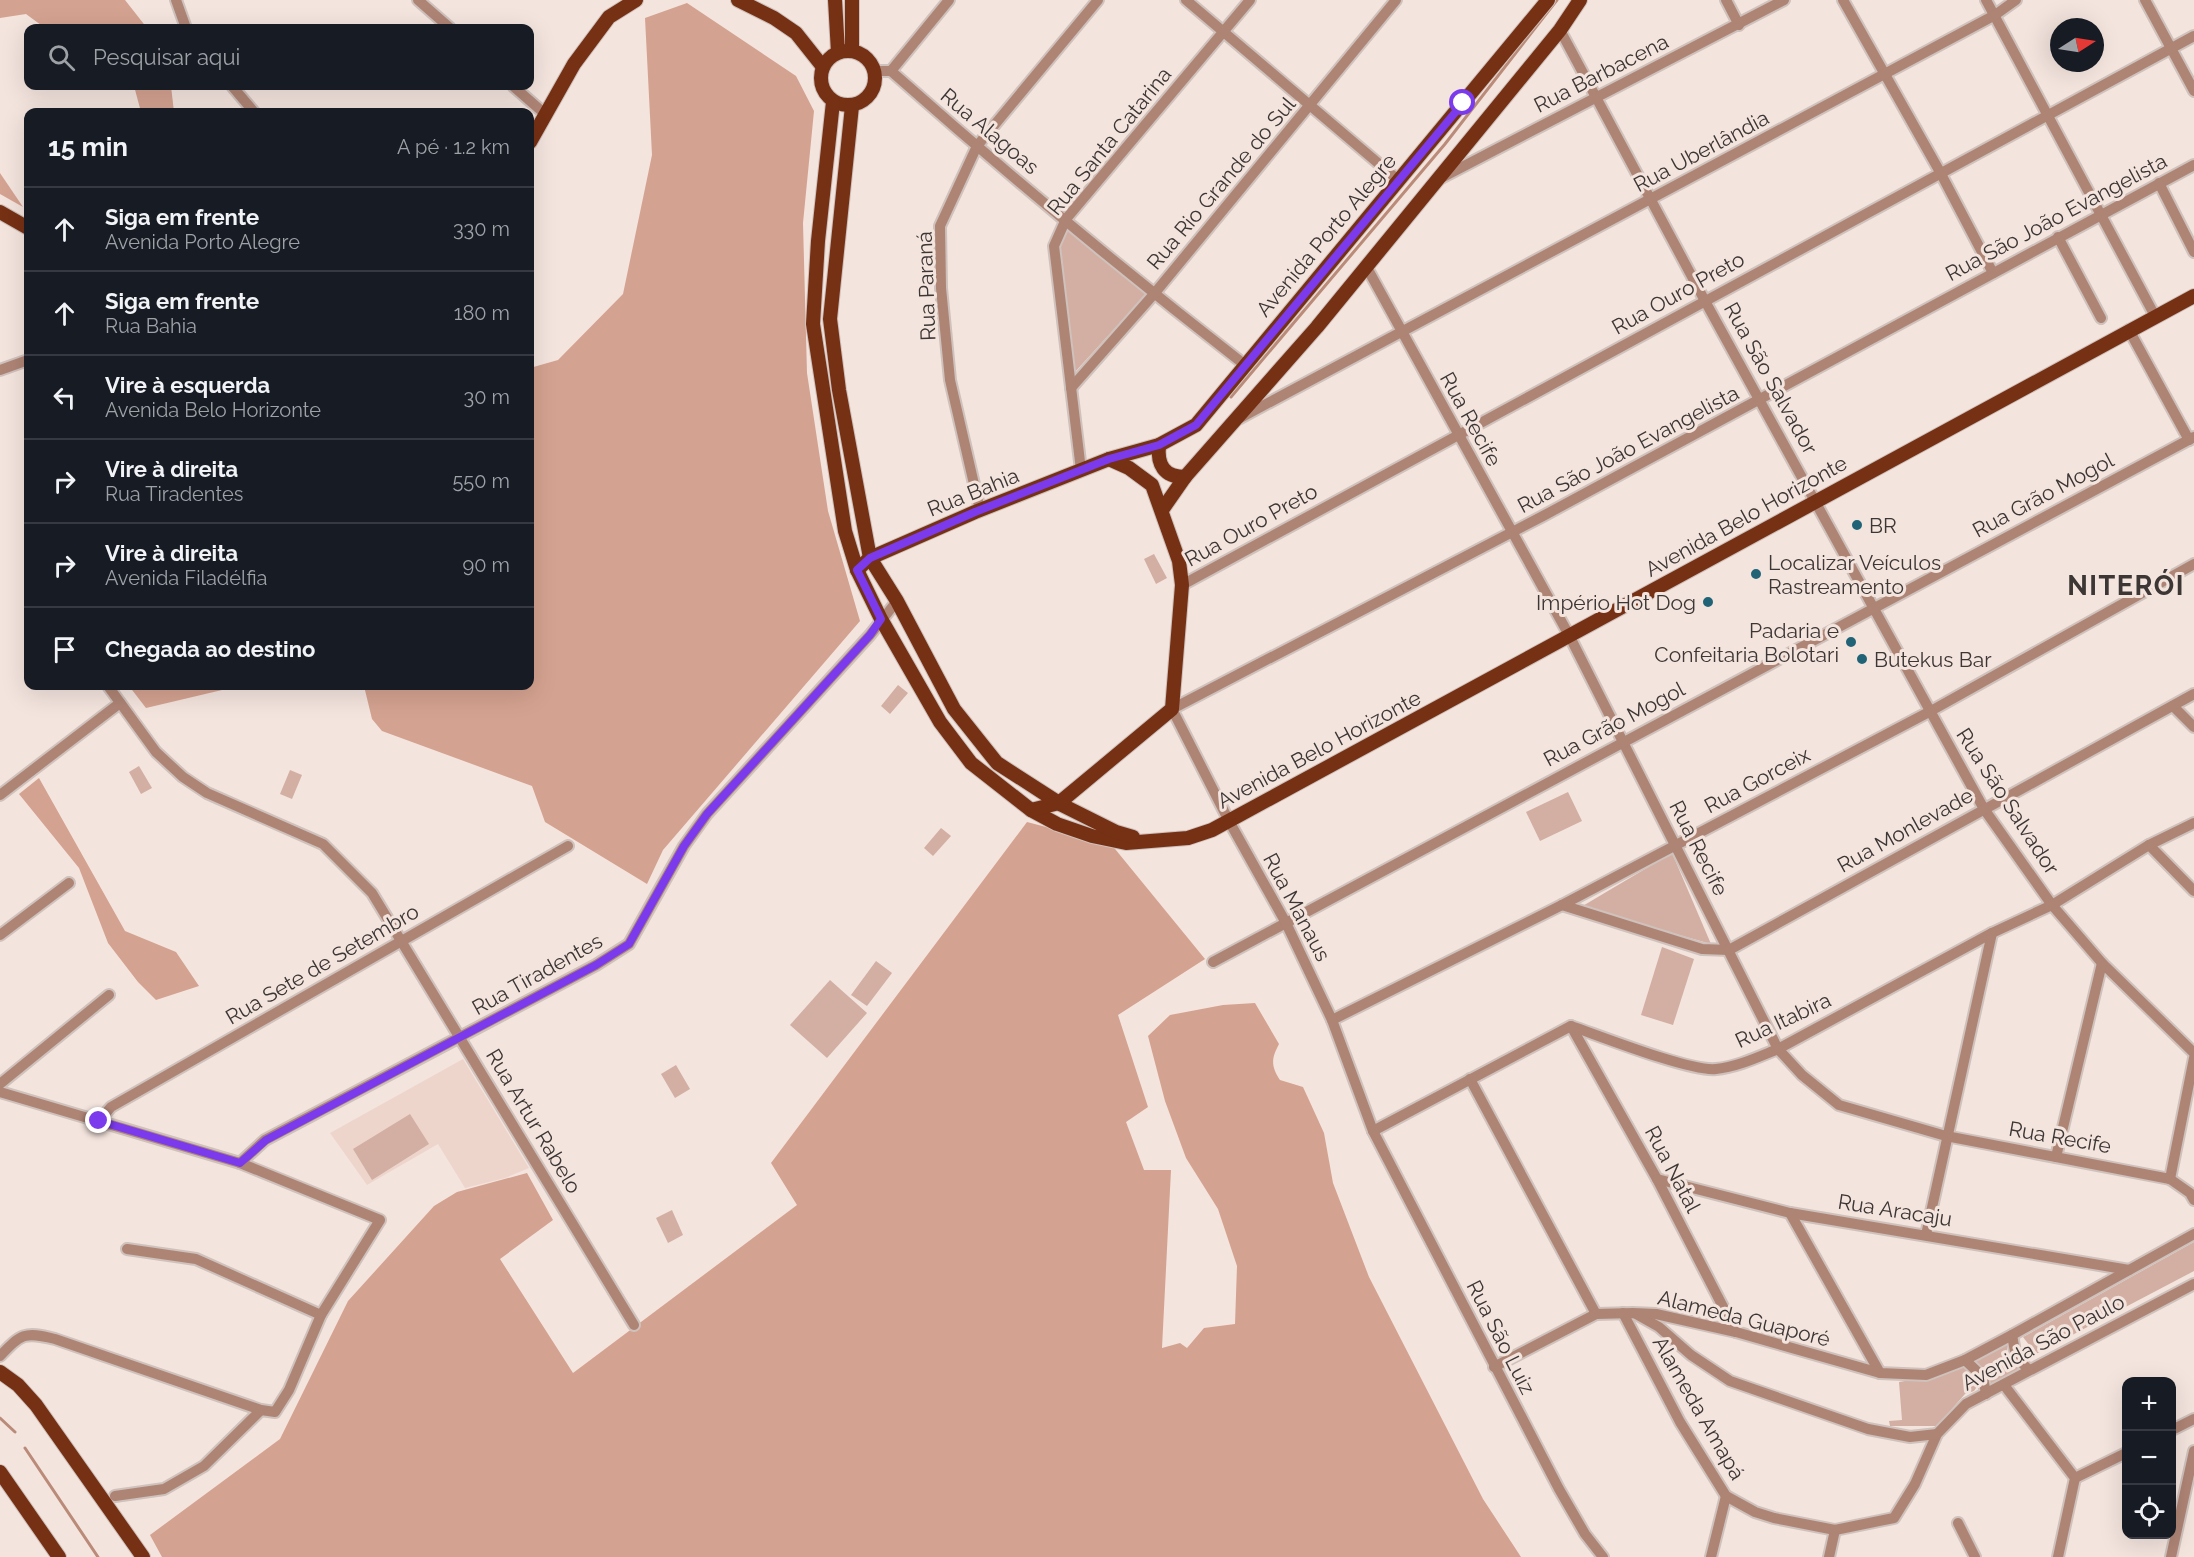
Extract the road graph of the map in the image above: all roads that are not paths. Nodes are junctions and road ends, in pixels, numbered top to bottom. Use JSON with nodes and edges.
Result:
{"nodes":[{"id":1,"x":176,"y":0,"type":"edge"},
{"id":2,"x":418,"y":0,"type":"edge"},
{"id":3,"x":636,"y":0,"type":"edge"},
{"id":4,"x":738,"y":0,"type":"edge"},
{"id":5,"x":835,"y":0,"type":"edge"},
{"id":6,"x":852,"y":0,"type":"edge"},
{"id":7,"x":950,"y":0,"type":"edge"},
{"id":8,"x":1098,"y":0,"type":"edge"},
{"id":9,"x":1186,"y":0,"type":"edge"},
{"id":10,"x":1250,"y":0,"type":"edge"},
{"id":11,"x":1396,"y":0,"type":"edge"},
{"id":12,"x":1548,"y":0,"type":"edge"},
{"id":13,"x":1580,"y":0,"type":"edge"},
{"id":14,"x":1726,"y":0,"type":"edge"},
{"id":15,"x":1784,"y":0,"type":"edge"},
{"id":16,"x":1843,"y":0,"type":"edge"},
{"id":17,"x":1986,"y":0,"type":"edge"},
{"id":18,"x":2016,"y":0,"type":"edge"},
{"id":19,"x":2145,"y":0,"type":"edge"},
{"id":20,"x":1995,"y":15,"type":"junction"},
{"id":21,"x":185,"y":24,"type":"edge"},
{"id":22,"x":445,"y":24,"type":"edge"},
{"id":23,"x":1739,"y":25,"type":"junction"},
{"id":24,"x":1560,"y":30,"type":"junction"},
{"id":25,"x":1224,"y":32,"type":"junction"},
{"id":26,"x":2194,"y":36,"type":"edge"},
{"id":27,"x":2172,"y":48,"type":"junction"},
{"id":28,"x":852,"y":51,"type":"junction"},
{"id":29,"x":838,"y":52,"type":"junction"},
{"id":30,"x":823,"y":67,"type":"junction"},
{"id":31,"x":875,"y":71,"type":"junction"},
{"id":32,"x":891,"y":71,"type":"junction"},
{"id":33,"x":1884,"y":74,"type":"junction"},
{"id":34,"x":235,"y":90,"type":"edge"},
{"id":35,"x":518,"y":90,"type":"edge"},
{"id":36,"x":2194,"y":91,"type":"edge"},
{"id":37,"x":1596,"y":97,"type":"junction"},
{"id":38,"x":833,"y":102,"type":"junction"},
{"id":39,"x":1312,"y":105,"type":"junction"},
{"id":40,"x":852,"y":106,"type":"junction"},
{"id":41,"x":251,"y":108,"type":"edge"},
{"id":42,"x":545,"y":114,"type":"junction"},
{"id":43,"x":2048,"y":114,"type":"junction"},
{"id":44,"x":534,"y":135,"type":"edge"},
{"id":45,"x":977,"y":147,"type":"junction"},
{"id":46,"x":2194,"y":165,"type":"edge"},
{"id":47,"x":1940,"y":172,"type":"junction"},
{"id":48,"x":1398,"y":180,"type":"junction"},
{"id":49,"x":1436,"y":181,"type":"junction"},
{"id":50,"x":2159,"y":183,"type":"junction"},
{"id":51,"x":1651,"y":201,"type":"junction"},
{"id":52,"x":0,"y":212,"type":"edge"},
{"id":53,"x":2102,"y":213,"type":"junction"},
{"id":54,"x":1066,"y":219,"type":"junction"},
{"id":55,"x":24,"y":226,"type":"edge"},
{"id":56,"x":2058,"y":237,"type":"junction"},
{"id":57,"x":2194,"y":252,"type":"edge"},
{"id":58,"x":1366,"y":266,"type":"junction"},
{"id":59,"x":1993,"y":273,"type":"junction"},
{"id":60,"x":1154,"y":294,"type":"junction"},
{"id":61,"x":1705,"y":301,"type":"junction"},
{"id":62,"x":2192,"y":301,"type":"edge"},
{"id":63,"x":2155,"y":316,"type":"junction"},
{"id":64,"x":2101,"y":318,"type":"dead end"},
{"id":65,"x":2129,"y":330,"type":"junction"},
{"id":66,"x":1402,"y":333,"type":"junction"},
{"id":67,"x":24,"y":361,"type":"edge"},
{"id":68,"x":1245,"y":365,"type":"junction"},
{"id":69,"x":0,"y":370,"type":"edge"},
{"id":70,"x":1071,"y":388,"type":"junction"},
{"id":71,"x":1761,"y":400,"type":"junction"},
{"id":72,"x":1237,"y":419,"type":"junction"},
{"id":73,"x":1457,"y":435,"type":"junction"},
{"id":74,"x":2191,"y":438,"type":"edge"},
{"id":75,"x":1159,"y":445,"type":"junction"},
{"id":76,"x":1109,"y":459,"type":"junction"},
{"id":77,"x":1081,"y":470,"type":"junction"},
{"id":78,"x":1185,"y":477,"type":"junction"},
{"id":79,"x":1817,"y":501,"type":"junction"},
{"id":80,"x":980,"y":510,"type":"junction"},
{"id":81,"x":1162,"y":510,"type":"junction"},
{"id":82,"x":1511,"y":532,"type":"junction"},
{"id":83,"x":870,"y":558,"type":"junction"},
{"id":84,"x":2194,"y":564,"type":"edge"},
{"id":85,"x":857,"y":570,"type":"junction"},
{"id":86,"x":1182,"y":585,"type":"junction"},
{"id":87,"x":897,"y":601,"type":"junction"},
{"id":88,"x":1874,"y":608,"type":"junction"},
{"id":89,"x":881,"y":619,"type":"junction"},
{"id":90,"x":1570,"y":637,"type":"junction"},
{"id":91,"x":111,"y":690,"type":"edge"},
{"id":92,"x":2194,"y":694,"type":"edge"},
{"id":93,"x":120,"y":703,"type":"junction"},
{"id":94,"x":2173,"y":706,"type":"junction"},
{"id":95,"x":1172,"y":709,"type":"junction"},
{"id":96,"x":1929,"y":712,"type":"junction"},
{"id":97,"x":2194,"y":727,"type":"edge"},
{"id":98,"x":1624,"y":741,"type":"junction"},
{"id":99,"x":1,"y":794,"type":"edge"},
{"id":100,"x":1059,"y":803,"type":"junction"},
{"id":101,"x":1984,"y":809,"type":"junction"},
{"id":102,"x":1031,"y":810,"type":"junction"},
{"id":103,"x":1229,"y":821,"type":"junction"},
{"id":104,"x":2194,"y":823,"type":"edge"},
{"id":105,"x":1153,"y":842,"type":"junction"},
{"id":106,"x":1674,"y":845,"type":"junction"},
{"id":107,"x":2150,"y":845,"type":"junction"},
{"id":108,"x":568,"y":846,"type":"dead end"},
{"id":109,"x":69,"y":883,"type":"dead end"},
{"id":110,"x":2194,"y":891,"type":"edge"},
{"id":111,"x":1562,"y":904,"type":"junction"},
{"id":112,"x":2052,"y":904,"type":"junction"},
{"id":113,"x":1286,"y":923,"type":"junction"},
{"id":114,"x":1992,"y":933,"type":"junction"},
{"id":115,"x":0,"y":935,"type":"edge"},
{"id":116,"x":402,"y":941,"type":"junction"},
{"id":117,"x":1729,"y":950,"type":"junction"},
{"id":118,"x":1213,"y":962,"type":"dead end"},
{"id":119,"x":2102,"y":963,"type":"junction"},
{"id":120,"x":109,"y":995,"type":"dead end"},
{"id":121,"x":1332,"y":1020,"type":"junction"},
{"id":122,"x":1571,"y":1026,"type":"junction"},
{"id":123,"x":460,"y":1038,"type":"junction"},
{"id":124,"x":1778,"y":1049,"type":"junction"},
{"id":125,"x":2194,"y":1053,"type":"edge"},
{"id":126,"x":2194,"y":1058,"type":"edge"},
{"id":127,"x":1470,"y":1079,"type":"junction"},
{"id":128,"x":0,"y":1084,"type":"edge"},
{"id":129,"x":0,"y":1092,"type":"edge"},
{"id":130,"x":99,"y":1121,"type":"junction"},
{"id":131,"x":1373,"y":1131,"type":"junction"},
{"id":132,"x":1946,"y":1136,"type":"junction"},
{"id":133,"x":2056,"y":1157,"type":"junction"},
{"id":134,"x":240,"y":1163,"type":"junction"},
{"id":135,"x":1657,"y":1179,"type":"junction"},
{"id":136,"x":2170,"y":1179,"type":"junction"},
{"id":137,"x":2194,"y":1200,"type":"edge"},
{"id":138,"x":1790,"y":1213,"type":"junction"},
{"id":139,"x":2194,"y":1234,"type":"edge"},
{"id":140,"x":1926,"y":1235,"type":"junction"},
{"id":141,"x":127,"y":1249,"type":"dead end"},
{"id":142,"x":2129,"y":1270,"type":"junction"},
{"id":143,"x":2194,"y":1284,"type":"edge"},
{"id":144,"x":1628,"y":1313,"type":"junction"},
{"id":145,"x":1596,"y":1314,"type":"junction"},
{"id":146,"x":321,"y":1315,"type":"junction"},
{"id":147,"x":634,"y":1325,"type":"dead end"},
{"id":148,"x":1736,"y":1332,"type":"junction"},
{"id":149,"x":2012,"y":1335,"type":"junction"},
{"id":150,"x":0,"y":1356,"type":"edge"},
{"id":151,"x":1965,"y":1360,"type":"junction"},
{"id":152,"x":1494,"y":1367,"type":"junction"},
{"id":153,"x":2029,"y":1370,"type":"junction"},
{"id":154,"x":0,"y":1372,"type":"edge"},
{"id":155,"x":1880,"y":1373,"type":"junction"},
{"id":156,"x":2004,"y":1385,"type":"junction"},
{"id":157,"x":1986,"y":1395,"type":"junction"},
{"id":158,"x":261,"y":1410,"type":"junction"},
{"id":159,"x":2194,"y":1419,"type":"edge"},
{"id":160,"x":2176,"y":1428,"type":"edge"},
{"id":161,"x":1937,"y":1434,"type":"junction"},
{"id":162,"x":2194,"y":1452,"type":"edge"},
{"id":163,"x":2122,"y":1454,"type":"edge"},
{"id":164,"x":0,"y":1472,"type":"edge"},
{"id":165,"x":2075,"y":1478,"type":"junction"},
{"id":166,"x":115,"y":1496,"type":"dead end"},
{"id":167,"x":1726,"y":1496,"type":"junction"},
{"id":168,"x":1894,"y":1518,"type":"joint"},
{"id":169,"x":1958,"y":1523,"type":"dead end"},
{"id":170,"x":1835,"y":1530,"type":"junction"},
{"id":171,"x":59,"y":1557,"type":"edge"},
{"id":172,"x":143,"y":1557,"type":"edge"},
{"id":173,"x":1603,"y":1557,"type":"edge"},
{"id":174,"x":1711,"y":1557,"type":"edge"},
{"id":175,"x":1829,"y":1557,"type":"edge"},
{"id":176,"x":1975,"y":1557,"type":"edge"},
{"id":177,"x":2058,"y":1557,"type":"edge"},
{"id":178,"x":2171,"y":1557,"type":"edge"}],
"edges":[{"from":1,"to":21,"type":"street"},
{"from":2,"to":22,"type":"street"},
{"from":3,"to":42,"type":"main road"},
{"from":4,"to":30,"type":"main road"},
{"from":5,"to":29,"type":"main road"},
{"from":6,"to":28,"type":"main road"},
{"from":7,"to":32,"type":"street"},
{"from":8,"to":45,"type":"street","name":"Rua Paraná"},
{"from":9,"to":25,"type":"street"},
{"from":10,"to":25,"type":"street","name":"Rua Santa Catarina"},
{"from":11,"to":39,"type":"street","name":"Rua Rio Grande do Sul"},
{"from":12,"to":48,"type":"main road","name":"Avenida Porto Alegre"},
{"from":13,"to":24,"type":"main road"},
{"from":14,"to":23,"type":"street"},
{"from":15,"to":23,"type":"street","name":"Rua Barbacena"},
{"from":16,"to":33,"type":"street"},
{"from":17,"to":20,"type":"street"},
{"from":18,"to":20,"type":"street","name":"Rua Uberlândia"},
{"from":19,"to":27,"type":"street"},
{"from":20,"to":33,"type":"street","name":"Rua Uberlândia"},
{"from":20,"to":43,"type":"street"},
{"from":23,"to":37,"type":"street","name":"Rua Barbacena"},
{"from":24,"to":37,"type":"street","name":"Rua São Salvador"},
{"from":24,"to":49,"type":"main road"},
{"from":25,"to":39,"type":"street"},
{"from":25,"to":54,"type":"street","name":"Rua Santa Catarina"},
{"from":26,"to":27,"type":"street","name":"Rua Ouro Preto"},
{"from":27,"to":36,"type":"street"},
{"from":27,"to":43,"type":"street","name":"Rua Ouro Preto"},
{"from":28,"to":29,"type":"main road"},
{"from":28,"to":31,"type":"main road"},
{"from":29,"to":30,"type":"main road"},
{"from":30,"to":38,"type":"main road"},
{"from":31,"to":32,"type":"street"},
{"from":31,"to":40,"type":"main road"},
{"from":32,"to":45,"type":"street","name":"Rua Alagoas"},
{"from":33,"to":47,"type":"street"},
{"from":33,"to":51,"type":"street","name":"Rua Uberlândia"},
{"from":34,"to":41,"type":"street"},
{"from":35,"to":42,"type":"street"},
{"from":37,"to":49,"type":"street","name":"Rua Barbacena"},
{"from":37,"to":51,"type":"street","name":"Rua São Salvador"},
{"from":38,"to":40,"type":"main road"},
{"from":38,"to":85,"type":"main road","name":"Avenida Belo Horizonte"},
{"from":39,"to":48,"type":"street"},
{"from":39,"to":60,"type":"street","name":"Rua Rio Grande do Sul"},
{"from":40,"to":83,"type":"main road","name":"Avenida Belo Horizonte"},
{"from":42,"to":44,"type":"main road"},
{"from":43,"to":47,"type":"street","name":"Rua Ouro Preto"},
{"from":43,"to":53,"type":"street"},
{"from":45,"to":54,"type":"street","name":"Rua Alagoas"},
{"from":45,"to":80,"type":"street","name":"Rua Paraná"},
{"from":46,"to":50,"type":"street","name":"Rua São João Evangelista"},
{"from":47,"to":59,"type":"street"},
{"from":47,"to":61,"type":"street","name":"Rua Ouro Preto"},
{"from":48,"to":68,"type":"main road","name":"Avenida Porto Alegre"},
{"from":49,"to":58,"type":"main road"},
{"from":50,"to":53,"type":"street","name":"Rua São João Evangelista"},
{"from":50,"to":57,"type":"street"},
{"from":51,"to":61,"type":"street","name":"Rua São Salvador"},
{"from":51,"to":66,"type":"street","name":"Rua Uberlândia"},
{"from":52,"to":55,"type":"main road"},
{"from":53,"to":56,"type":"street","name":"Rua São João Evangelista"},
{"from":53,"to":63,"type":"street"},
{"from":54,"to":60,"type":"street","name":"Rua Alagoas"},
{"from":54,"to":70,"type":"street","name":"Rua Santa Catarina"},
{"from":56,"to":59,"type":"street","name":"Rua São João Evangelista"},
{"from":56,"to":64,"type":"street"},
{"from":58,"to":66,"type":"street","name":"Rua Recife"},
{"from":58,"to":72,"type":"main road"},
{"from":59,"to":71,"type":"street","name":"Rua São João Evangelista"},
{"from":60,"to":68,"type":"street","name":"Rua Alagoas"},
{"from":60,"to":70,"type":"street","name":"Rua Rio Grande do Sul"},
{"from":61,"to":71,"type":"street","name":"Rua São Salvador"},
{"from":61,"to":73,"type":"street","name":"Rua Ouro Preto"},
{"from":62,"to":63,"type":"main road","name":"Avenida Belo Horizonte"},
{"from":63,"to":65,"type":"main road","name":"Avenida Belo Horizonte"},
{"from":65,"to":74,"type":"street"},
{"from":65,"to":79,"type":"main road","name":"Avenida Belo Horizonte"},
{"from":66,"to":72,"type":"street","name":"Rua Uberlândia"},
{"from":66,"to":73,"type":"street","name":"Rua Recife"},
{"from":67,"to":69,"type":"street"},
{"from":68,"to":75,"type":"main road","name":"Avenida Porto Alegre"},
{"from":70,"to":77,"type":"street","name":"Rua Santa Catarina"},
{"from":71,"to":79,"type":"street","name":"Rua São Salvador"},
{"from":71,"to":82,"type":"street","name":"Rua São João Evangelista"},
{"from":72,"to":78,"type":"main road"},
{"from":73,"to":82,"type":"street","name":"Rua Recife"},
{"from":73,"to":86,"type":"street","name":"Rua Ouro Preto"},
{"from":74,"to":88,"type":"street","name":"Rua Grão Mogol"},
{"from":75,"to":76,"type":"main road","name":"Avenida Porto Alegre"},
{"from":75,"to":78,"type":"main road"},
{"from":76,"to":77,"type":"main road","name":"Rua Bahia"},
{"from":76,"to":81,"type":"main road"},
{"from":77,"to":80,"type":"main road","name":"Rua Bahia"},
{"from":78,"to":81,"type":"main road"},
{"from":79,"to":88,"type":"street","name":"Rua São Salvador"},
{"from":79,"to":90,"type":"main road","name":"Avenida Belo Horizonte"},
{"from":80,"to":83,"type":"main road","name":"Rua Bahia"},
{"from":81,"to":86,"type":"main road"},
{"from":82,"to":90,"type":"street","name":"Rua Recife"},
{"from":82,"to":95,"type":"street","name":"Rua São João Evangelista"},
{"from":83,"to":85,"type":"main road","name":"Rua Bahia"},
{"from":83,"to":87,"type":"main road","name":"Avenida Belo Horizonte"},
{"from":84,"to":96,"type":"street","name":"Rua Gorceix"},
{"from":85,"to":89,"type":"main road","name":"Avenida Belo Horizonte"},
{"from":86,"to":95,"type":"main road"},
{"from":87,"to":89,"type":"street","name":"Rua Tiradentes"},
{"from":87,"to":100,"type":"main road","name":"Avenida Belo Horizonte"},
{"from":88,"to":96,"type":"street","name":"Rua São Salvador"},
{"from":88,"to":98,"type":"street","name":"Rua Grão Mogol"},
{"from":89,"to":102,"type":"main road","name":"Avenida Belo Horizonte"},
{"from":89,"to":123,"type":"street","name":"Rua Tiradentes"},
{"from":90,"to":98,"type":"street","name":"Rua Recife"},
{"from":90,"to":103,"type":"main road","name":"Avenida Belo Horizonte"},
{"from":91,"to":93,"type":"street","name":"Rua Artur Rabelo"},
{"from":92,"to":94,"type":"street","name":"Rua Monlevade"},
{"from":93,"to":99,"type":"street"},
{"from":93,"to":116,"type":"street","name":"Rua Artur Rabelo"},
{"from":94,"to":97,"type":"street"},
{"from":94,"to":101,"type":"street","name":"Rua Monlevade"},
{"from":95,"to":100,"type":"main road"},
{"from":95,"to":103,"type":"street","name":"Rua Manaus"},
{"from":96,"to":101,"type":"street","name":"Rua São Salvador"},
{"from":96,"to":106,"type":"street","name":"Rua Gorceix"},
{"from":98,"to":106,"type":"street","name":"Rua Recife"},
{"from":98,"to":113,"type":"street","name":"Rua Grão Mogol"},
{"from":100,"to":102,"type":"main road"},
{"from":100,"to":105,"type":"main road","name":"Avenida Belo Horizonte"},
{"from":101,"to":112,"type":"street","name":"Rua São Salvador"},
{"from":101,"to":117,"type":"street","name":"Rua Monlevade"},
{"from":102,"to":105,"type":"main road","name":"Avenida Belo Horizonte"},
{"from":103,"to":105,"type":"main road","name":"Avenida Belo Horizonte"},
{"from":103,"to":113,"type":"street","name":"Rua Manaus"},
{"from":104,"to":107,"type":"street","name":"Rua Itabira"},
{"from":106,"to":111,"type":"street","name":"Rua Gorceix"},
{"from":106,"to":117,"type":"street","name":"Rua Recife"},
{"from":107,"to":110,"type":"street"},
{"from":107,"to":112,"type":"street","name":"Rua Itabira"},
{"from":108,"to":116,"type":"street","name":"Rua Sete de Setembro"},
{"from":109,"to":115,"type":"street"},
{"from":111,"to":117,"type":"street"},
{"from":111,"to":121,"type":"street","name":"Rua Gorceix"},
{"from":112,"to":114,"type":"street","name":"Rua Itabira"},
{"from":112,"to":119,"type":"street","name":"Rua São Salvador"},
{"from":113,"to":118,"type":"street","name":"Rua Grão Mogol"},
{"from":113,"to":121,"type":"street","name":"Rua Manaus"},
{"from":114,"to":124,"type":"street","name":"Rua Itabira"},
{"from":114,"to":132,"type":"street"},
{"from":116,"to":123,"type":"street","name":"Rua Artur Rabelo"},
{"from":116,"to":130,"type":"street","name":"Rua Sete de Setembro"},
{"from":117,"to":124,"type":"street","name":"Rua Recife"},
{"from":119,"to":125,"type":"street","name":"Rua São Salvador"},
{"from":119,"to":133,"type":"street"},
{"from":120,"to":128,"type":"street"},
{"from":121,"to":131,"type":"street","name":"Rua Manaus"},
{"from":122,"to":124,"type":"street","name":"Rua Itabira"},
{"from":122,"to":127,"type":"street"},
{"from":122,"to":135,"type":"street","name":"Rua Natal"},
{"from":123,"to":134,"type":"street","name":"Rua Tiradentes"},
{"from":123,"to":147,"type":"street","name":"Rua Artur Rabelo"},
{"from":124,"to":132,"type":"street","name":"Rua Recife"},
{"from":126,"to":136,"type":"street"},
{"from":127,"to":131,"type":"street"},
{"from":127,"to":145,"type":"street"},
{"from":129,"to":130,"type":"street"},
{"from":130,"to":134,"type":"street"},
{"from":131,"to":152,"type":"street","name":"Rua São Luiz"},
{"from":132,"to":133,"type":"street","name":"Rua Recife"},
{"from":132,"to":140,"type":"street"},
{"from":133,"to":136,"type":"street","name":"Rua Recife"},
{"from":134,"to":146,"type":"street"},
{"from":135,"to":138,"type":"street","name":"Rua Aracaju"},
{"from":135,"to":148,"type":"street","name":"Rua Natal"},
{"from":136,"to":137,"type":"street","name":"Rua Recife"},
{"from":138,"to":140,"type":"street","name":"Rua Aracaju"},
{"from":138,"to":155,"type":"street"},
{"from":139,"to":142,"type":"street","name":"Avenida São Paulo"},
{"from":140,"to":142,"type":"street","name":"Rua Aracaju"},
{"from":141,"to":146,"type":"street"},
{"from":142,"to":149,"type":"street","name":"Avenida São Paulo"},
{"from":143,"to":153,"type":"street","name":"Avenida São Paulo"},
{"from":144,"to":145,"type":"street","name":"Alameda Guaporé"},
{"from":144,"to":148,"type":"street","name":"Alameda Guaporé"},
{"from":144,"to":161,"type":"street"},
{"from":144,"to":167,"type":"street","name":"Alameda Amapá"},
{"from":145,"to":152,"type":"street"},
{"from":146,"to":158,"type":"street"},
{"from":148,"to":155,"type":"street","name":"Alameda Guaporé"},
{"from":149,"to":151,"type":"street","name":"Avenida São Paulo"},
{"from":149,"to":153,"type":"street"},
{"from":150,"to":158,"type":"street"},
{"from":151,"to":155,"type":"street","name":"Avenida São Paulo"},
{"from":151,"to":157,"type":"street"},
{"from":152,"to":173,"type":"street","name":"Rua São Luiz"},
{"from":153,"to":156,"type":"street","name":"Avenida São Paulo"},
{"from":154,"to":172,"type":"main road"},
{"from":156,"to":157,"type":"street","name":"Avenida São Paulo"},
{"from":156,"to":165,"type":"street"},
{"from":157,"to":161,"type":"street","name":"Avenida São Paulo"},
{"from":158,"to":166,"type":"street"},
{"from":159,"to":160,"type":"street"},
{"from":161,"to":168,"type":"street","name":"Avenida São Paulo"},
{"from":162,"to":178,"type":"street"},
{"from":163,"to":165,"type":"street"},
{"from":164,"to":171,"type":"main road"},
{"from":165,"to":177,"type":"street"},
{"from":167,"to":170,"type":"street","name":"Alameda Amapá"},
{"from":167,"to":174,"type":"street"},
{"from":168,"to":170,"type":"street","name":"Alameda Amapá"},
{"from":169,"to":176,"type":"street"},
{"from":170,"to":175,"type":"street"}]}
